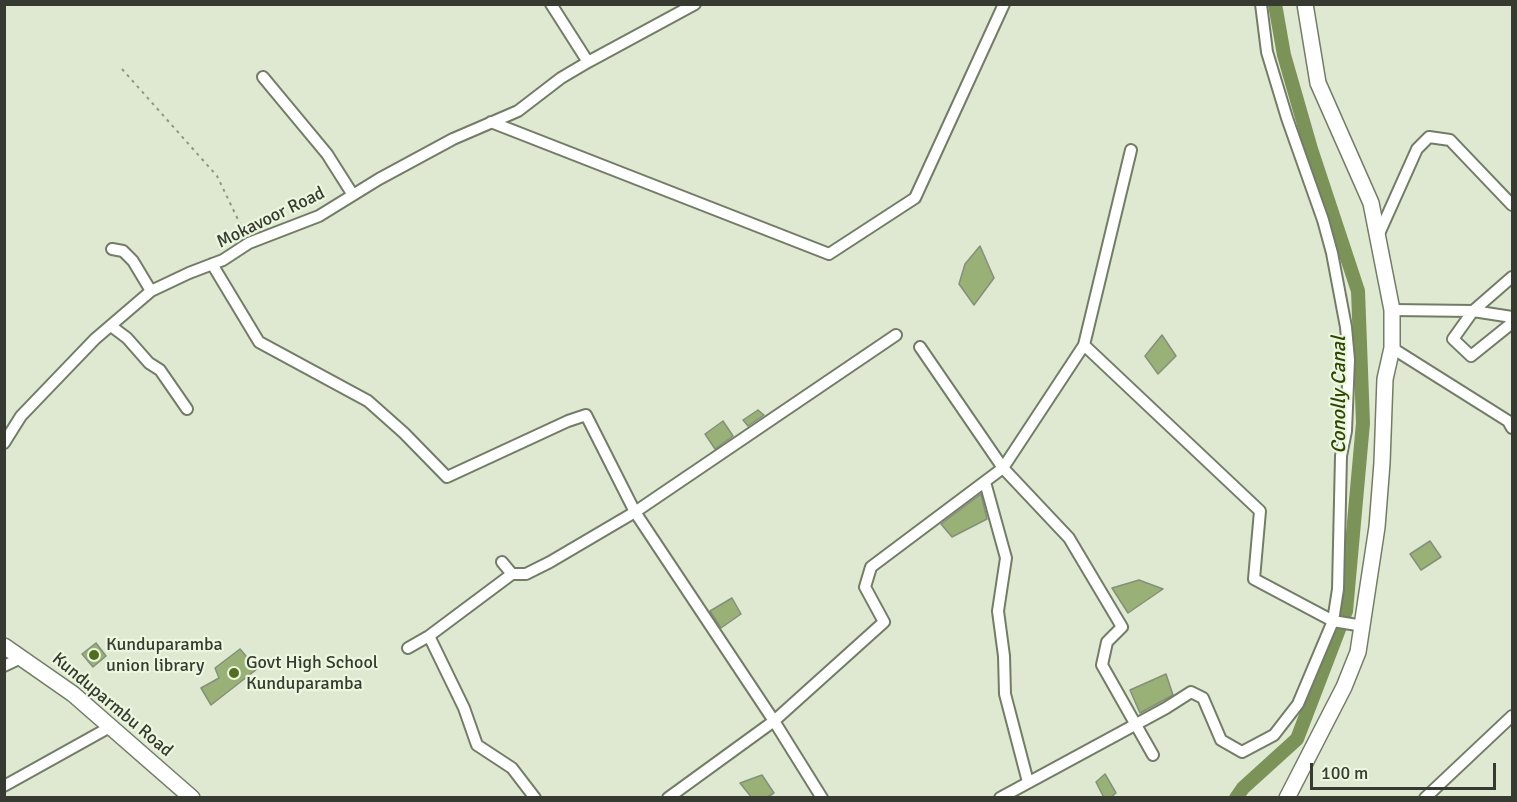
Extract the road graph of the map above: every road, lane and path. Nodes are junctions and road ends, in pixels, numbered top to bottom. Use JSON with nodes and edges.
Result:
{"nodes":[{"id":1,"x":551,"y":4,"type":"edge"},
{"id":2,"x":695,"y":4,"type":"edge"},
{"id":3,"x":1004,"y":4,"type":"edge"},
{"id":4,"x":1261,"y":4,"type":"edge"},
{"id":5,"x":1305,"y":4,"type":"edge"},
{"id":6,"x":588,"y":62,"type":"junction"},
{"id":7,"x":122,"y":69,"type":"dead end"},
{"id":8,"x":263,"y":77,"type":"dead end"},
{"id":9,"x":491,"y":122,"type":"junction"},
{"id":10,"x":1131,"y":150,"type":"dead end"},
{"id":11,"x":353,"y":195,"type":"junction"},
{"id":12,"x":1512,"y":205,"type":"edge"},
{"id":13,"x":1377,"y":236,"type":"junction"},
{"id":14,"x":249,"y":243,"type":"junction"},
{"id":15,"x":112,"y":249,"type":"dead end"},
{"id":16,"x":212,"y":264,"type":"junction"},
{"id":17,"x":1512,"y":277,"type":"edge"},
{"id":18,"x":150,"y":291,"type":"junction"},
{"id":19,"x":1392,"y":310,"type":"junction"},
{"id":20,"x":1473,"y":311,"type":"junction"},
{"id":21,"x":1512,"y":317,"type":"edge"},
{"id":22,"x":1512,"y":323,"type":"edge"},
{"id":23,"x":111,"y":326,"type":"junction"},
{"id":24,"x":896,"y":334,"type":"dead end"},
{"id":25,"x":1084,"y":345,"type":"junction"},
{"id":26,"x":920,"y":346,"type":"dead end"},
{"id":27,"x":1392,"y":348,"type":"junction"},
{"id":28,"x":187,"y":410,"type":"dead end"},
{"id":29,"x":1512,"y":428,"type":"edge"},
{"id":30,"x":4,"y":443,"type":"edge"},
{"id":31,"x":1003,"y":468,"type":"junction"},
{"id":32,"x":985,"y":482,"type":"junction"},
{"id":33,"x":635,"y":512,"type":"junction"},
{"id":34,"x":502,"y":562,"type":"dead end"},
{"id":35,"x":512,"y":573,"type":"junction"},
{"id":36,"x":1333,"y":621,"type":"junction"},
{"id":37,"x":1363,"y":626,"type":"junction"},
{"id":38,"x":429,"y":636,"type":"junction"},
{"id":39,"x":4,"y":646,"type":"edge"},
{"id":40,"x":408,"y":648,"type":"dead end"},
{"id":41,"x":21,"y":657,"type":"junction"},
{"id":42,"x":4,"y":666,"type":"edge"},
{"id":43,"x":1512,"y":716,"type":"edge"},
{"id":44,"x":774,"y":721,"type":"junction"},
{"id":45,"x":1136,"y":725,"type":"junction"},
{"id":46,"x":110,"y":728,"type":"junction"},
{"id":47,"x":1153,"y":754,"type":"dead end"},
{"id":48,"x":1028,"y":782,"type":"junction"},
{"id":49,"x":4,"y":786,"type":"edge"},
{"id":50,"x":192,"y":798,"type":"edge"},
{"id":51,"x":535,"y":798,"type":"edge"},
{"id":52,"x":668,"y":798,"type":"edge"},
{"id":53,"x":822,"y":798,"type":"edge"},
{"id":54,"x":1000,"y":798,"type":"edge"},
{"id":55,"x":1287,"y":798,"type":"edge"},
{"id":56,"x":1425,"y":798,"type":"edge"}],
"edges":[{"from":1,"to":6,"type":"street"},
{"from":2,"to":6,"type":"street","name":"Mokavoor Road"},
{"from":3,"to":9,"type":"street"},
{"from":4,"to":36,"type":"street"},
{"from":5,"to":13,"type":"main road"},
{"from":6,"to":9,"type":"street","name":"Mokavoor Road"},
{"from":7,"to":14,"type":"path"},
{"from":8,"to":11,"type":"street"},
{"from":9,"to":11,"type":"street","name":"Mokavoor Road"},
{"from":10,"to":25,"type":"street"},
{"from":11,"to":14,"type":"street","name":"Mokavoor Road"},
{"from":12,"to":13,"type":"street"},
{"from":13,"to":19,"type":"main road"},
{"from":14,"to":16,"type":"street","name":"Mokavoor Road"},
{"from":15,"to":18,"type":"street"},
{"from":16,"to":18,"type":"street","name":"Mokavoor Road"},
{"from":16,"to":33,"type":"street"},
{"from":17,"to":20,"type":"street"},
{"from":18,"to":23,"type":"street","name":"Mokavoor Road"},
{"from":19,"to":20,"type":"street"},
{"from":19,"to":27,"type":"main road"},
{"from":20,"to":21,"type":"street"},
{"from":20,"to":22,"type":"street"},
{"from":23,"to":28,"type":"street"},
{"from":23,"to":30,"type":"street","name":"Mokavoor Road"},
{"from":24,"to":33,"type":"street"},
{"from":25,"to":31,"type":"street"},
{"from":25,"to":36,"type":"street"},
{"from":26,"to":31,"type":"street"},
{"from":27,"to":29,"type":"street"},
{"from":27,"to":37,"type":"main road"},
{"from":31,"to":32,"type":"street"},
{"from":31,"to":45,"type":"street"},
{"from":32,"to":44,"type":"street"},
{"from":32,"to":48,"type":"street"},
{"from":33,"to":35,"type":"street"},
{"from":33,"to":44,"type":"street"},
{"from":34,"to":35,"type":"street"},
{"from":35,"to":38,"type":"street"},
{"from":36,"to":37,"type":"street"},
{"from":36,"to":45,"type":"street"},
{"from":37,"to":55,"type":"main road"},
{"from":38,"to":40,"type":"street"},
{"from":38,"to":51,"type":"street"},
{"from":39,"to":41,"type":"main road","name":"Kunduparmbu Road"},
{"from":41,"to":42,"type":"street"},
{"from":41,"to":46,"type":"main road","name":"Kunduparmbu Road"},
{"from":43,"to":56,"type":"street"},
{"from":44,"to":52,"type":"street"},
{"from":44,"to":53,"type":"street"},
{"from":45,"to":47,"type":"street"},
{"from":45,"to":48,"type":"street"},
{"from":46,"to":49,"type":"street"},
{"from":46,"to":50,"type":"main road","name":"Kunduparmbu Road"},
{"from":48,"to":54,"type":"street"}]}
